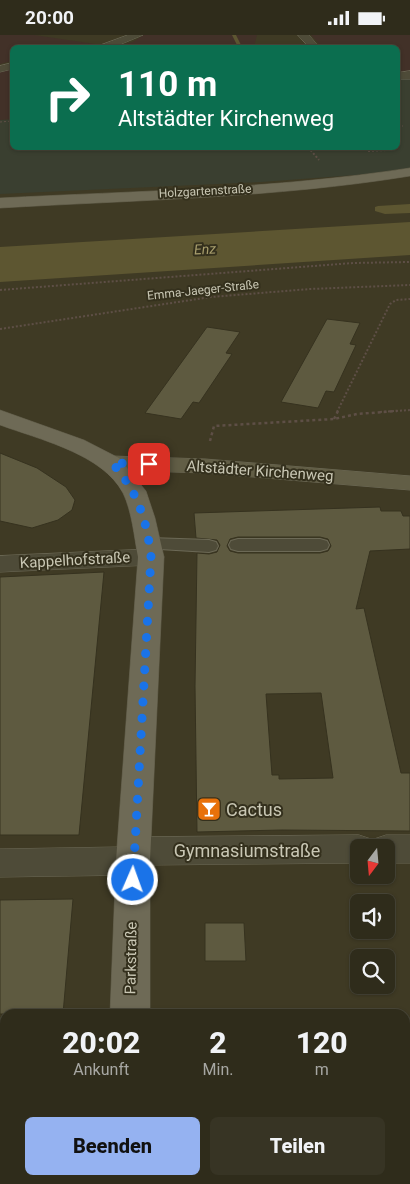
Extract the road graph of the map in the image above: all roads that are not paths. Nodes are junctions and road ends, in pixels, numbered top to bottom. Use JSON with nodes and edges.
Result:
{"nodes":[{"id":1,"x":138,"y":35,"type":"edge"},
{"id":2,"x":302,"y":35,"type":"edge"},
{"id":3,"x":110,"y":45,"type":"edge"},
{"id":4,"x":312,"y":45,"type":"edge"},
{"id":5,"x":410,"y":171,"type":"edge"},
{"id":6,"x":0,"y":203,"type":"edge"},
{"id":7,"x":0,"y":417,"type":"edge"},
{"id":8,"x":112,"y":463,"type":"junction"},
{"id":9,"x":410,"y":483,"type":"edge"},
{"id":10,"x":238,"y":545,"type":"dead end"},
{"id":11,"x":320,"y":545,"type":"dead end"},
{"id":12,"x":209,"y":546,"type":"dead end"},
{"id":13,"x":150,"y":551,"type":"junction"},
{"id":14,"x":0,"y":564,"type":"edge"},
{"id":15,"x":350,"y":849,"type":"edge"},
{"id":16,"x":395,"y":849,"type":"edge"},
{"id":17,"x":410,"y":849,"type":"edge"},
{"id":18,"x":134,"y":856,"type":"junction"},
{"id":19,"x":0,"y":863,"type":"edge"},
{"id":20,"x":130,"y":1009,"type":"edge"}],
"edges":[{"from":1,"to":3,"type":"street"},
{"from":2,"to":4,"type":"street"},
{"from":5,"to":6,"type":"main road","name":"Holzgartenstraße"},
{"from":7,"to":8,"type":"main road","name":"Altstädter Kirchenweg"},
{"from":8,"to":9,"type":"main road","name":"Altstädter Kirchenweg"},
{"from":8,"to":13,"type":"main road","name":"Parkstraße"},
{"from":10,"to":11,"type":"lane"},
{"from":12,"to":13,"type":"lane"},
{"from":13,"to":14,"type":"street","name":"Kappelhofstraße"},
{"from":13,"to":18,"type":"main road","name":"Parkstraße"},
{"from":15,"to":18,"type":"street","name":"Gymnasiumstraße"},
{"from":16,"to":17,"type":"street"},
{"from":18,"to":19,"type":"street","name":"Gymnasiumstraße"},
{"from":18,"to":20,"type":"main road","name":"Parkstraße"}]}
